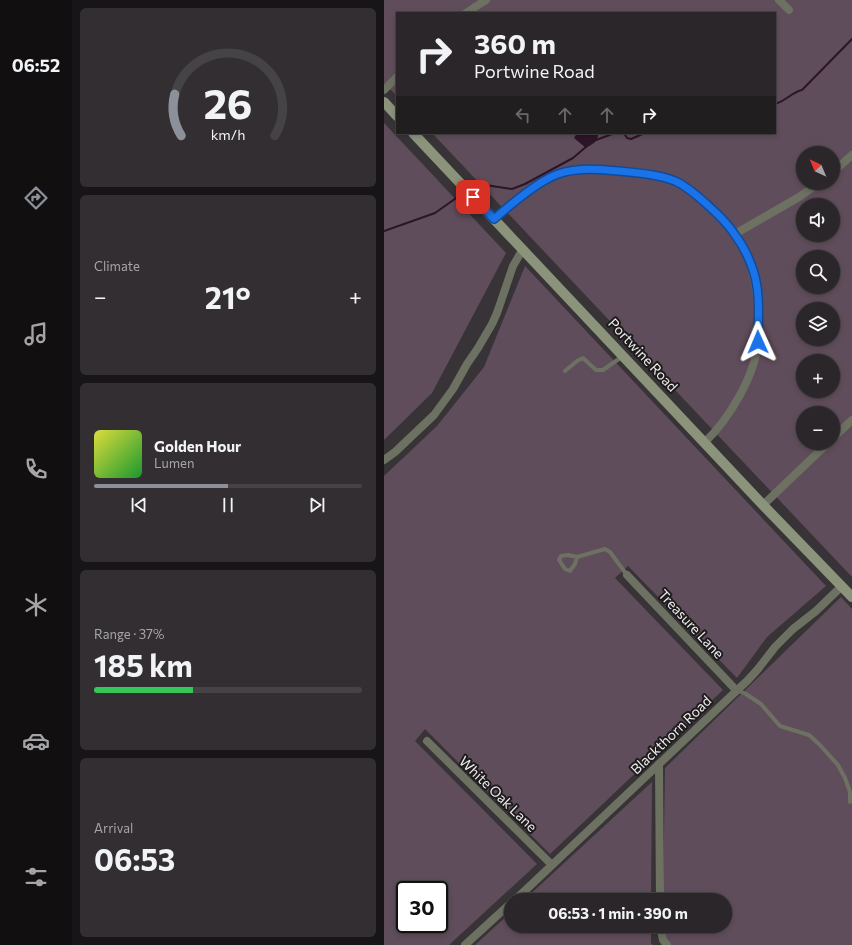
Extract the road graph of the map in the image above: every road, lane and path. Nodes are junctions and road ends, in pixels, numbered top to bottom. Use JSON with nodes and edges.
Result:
{"nodes":[{"id":1,"x":486,"y":0,"type":"edge"},
{"id":2,"x":779,"y":0,"type":"edge"},
{"id":3,"x":789,"y":10,"type":"dead end"},
{"id":4,"x":468,"y":12,"type":"edge"},
{"id":5,"x":396,"y":78,"type":"edge"},
{"id":6,"x":384,"y":90,"type":"edge"},
{"id":7,"x":384,"y":102,"type":"edge"},
{"id":8,"x":396,"y":115,"type":"edge"},
{"id":9,"x":414,"y":134,"type":"edge"},
{"id":10,"x":852,"y":155,"type":"edge"},
{"id":11,"x":840,"y":166,"type":"edge"},
{"id":12,"x":809,"y":190,"type":"edge"},
{"id":13,"x":494,"y":219,"type":"junction"},
{"id":14,"x":735,"y":234,"type":"junction"},
{"id":15,"x":523,"y":249,"type":"junction"},
{"id":16,"x":624,"y":356,"type":"junction"},
{"id":17,"x":565,"y":371,"type":"dead end"},
{"id":18,"x":852,"y":420,"type":"edge"},
{"id":19,"x":840,"y":431,"type":"edge"},
{"id":20,"x":704,"y":442,"type":"junction"},
{"id":21,"x":821,"y":450,"type":"edge"},
{"id":22,"x":384,"y":460,"type":"edge"},
{"id":23,"x":763,"y":505,"type":"junction"},
{"id":24,"x":578,"y":558,"type":"junction"},
{"id":25,"x":627,"y":575,"type":"joint"},
{"id":26,"x":842,"y":586,"type":"junction"},
{"id":27,"x":851,"y":595,"type":"edge"},
{"id":28,"x":736,"y":690,"type":"junction"},
{"id":29,"x":426,"y":741,"type":"dead end"},
{"id":30,"x":659,"y":764,"type":"junction"},
{"id":31,"x":850,"y":802,"type":"dead end"},
{"id":32,"x":552,"y":865,"type":"junction"},
{"id":33,"x":522,"y":893,"type":"edge"},
{"id":34,"x":660,"y":893,"type":"edge"},
{"id":35,"x":504,"y":909,"type":"edge"},
{"id":36,"x":662,"y":933,"type":"edge"},
{"id":37,"x":465,"y":945,"type":"edge"},
{"id":38,"x":667,"y":945,"type":"edge"}],
"edges":[{"from":1,"to":4,"type":"street"},
{"from":2,"to":3,"type":"street"},
{"from":5,"to":6,"type":"street"},
{"from":7,"to":8,"type":"street"},
{"from":9,"to":13,"type":"street","name":"Portwine Road"},
{"from":10,"to":11,"type":"street"},
{"from":12,"to":14,"type":"street"},
{"from":13,"to":14,"type":"street"},
{"from":13,"to":15,"type":"street","name":"Portwine Road"},
{"from":14,"to":20,"type":"street"},
{"from":15,"to":16,"type":"street","name":"Portwine Road"},
{"from":15,"to":22,"type":"street"},
{"from":16,"to":17,"type":"lane"},
{"from":16,"to":20,"type":"street","name":"Portwine Road"},
{"from":18,"to":19,"type":"street"},
{"from":20,"to":23,"type":"street","name":"Portwine Road"},
{"from":21,"to":23,"type":"street"},
{"from":23,"to":26,"type":"street","name":"Portwine Road"},
{"from":24,"to":24,"type":"lane"},
{"from":24,"to":25,"type":"lane"},
{"from":25,"to":28,"type":"street","name":"Treasure Lane"},
{"from":26,"to":27,"type":"street","name":"Portwine Road"},
{"from":26,"to":28,"type":"street","name":"Blackthorn Road"},
{"from":28,"to":30,"type":"street","name":"Blackthorn Road"},
{"from":28,"to":31,"type":"lane"},
{"from":29,"to":32,"type":"street","name":"White Oak Lane"},
{"from":30,"to":32,"type":"street","name":"Blackthorn Road"},
{"from":30,"to":34,"type":"street"},
{"from":32,"to":33,"type":"street","name":"Blackthorn Road"},
{"from":35,"to":37,"type":"street"},
{"from":36,"to":38,"type":"street"}]}
